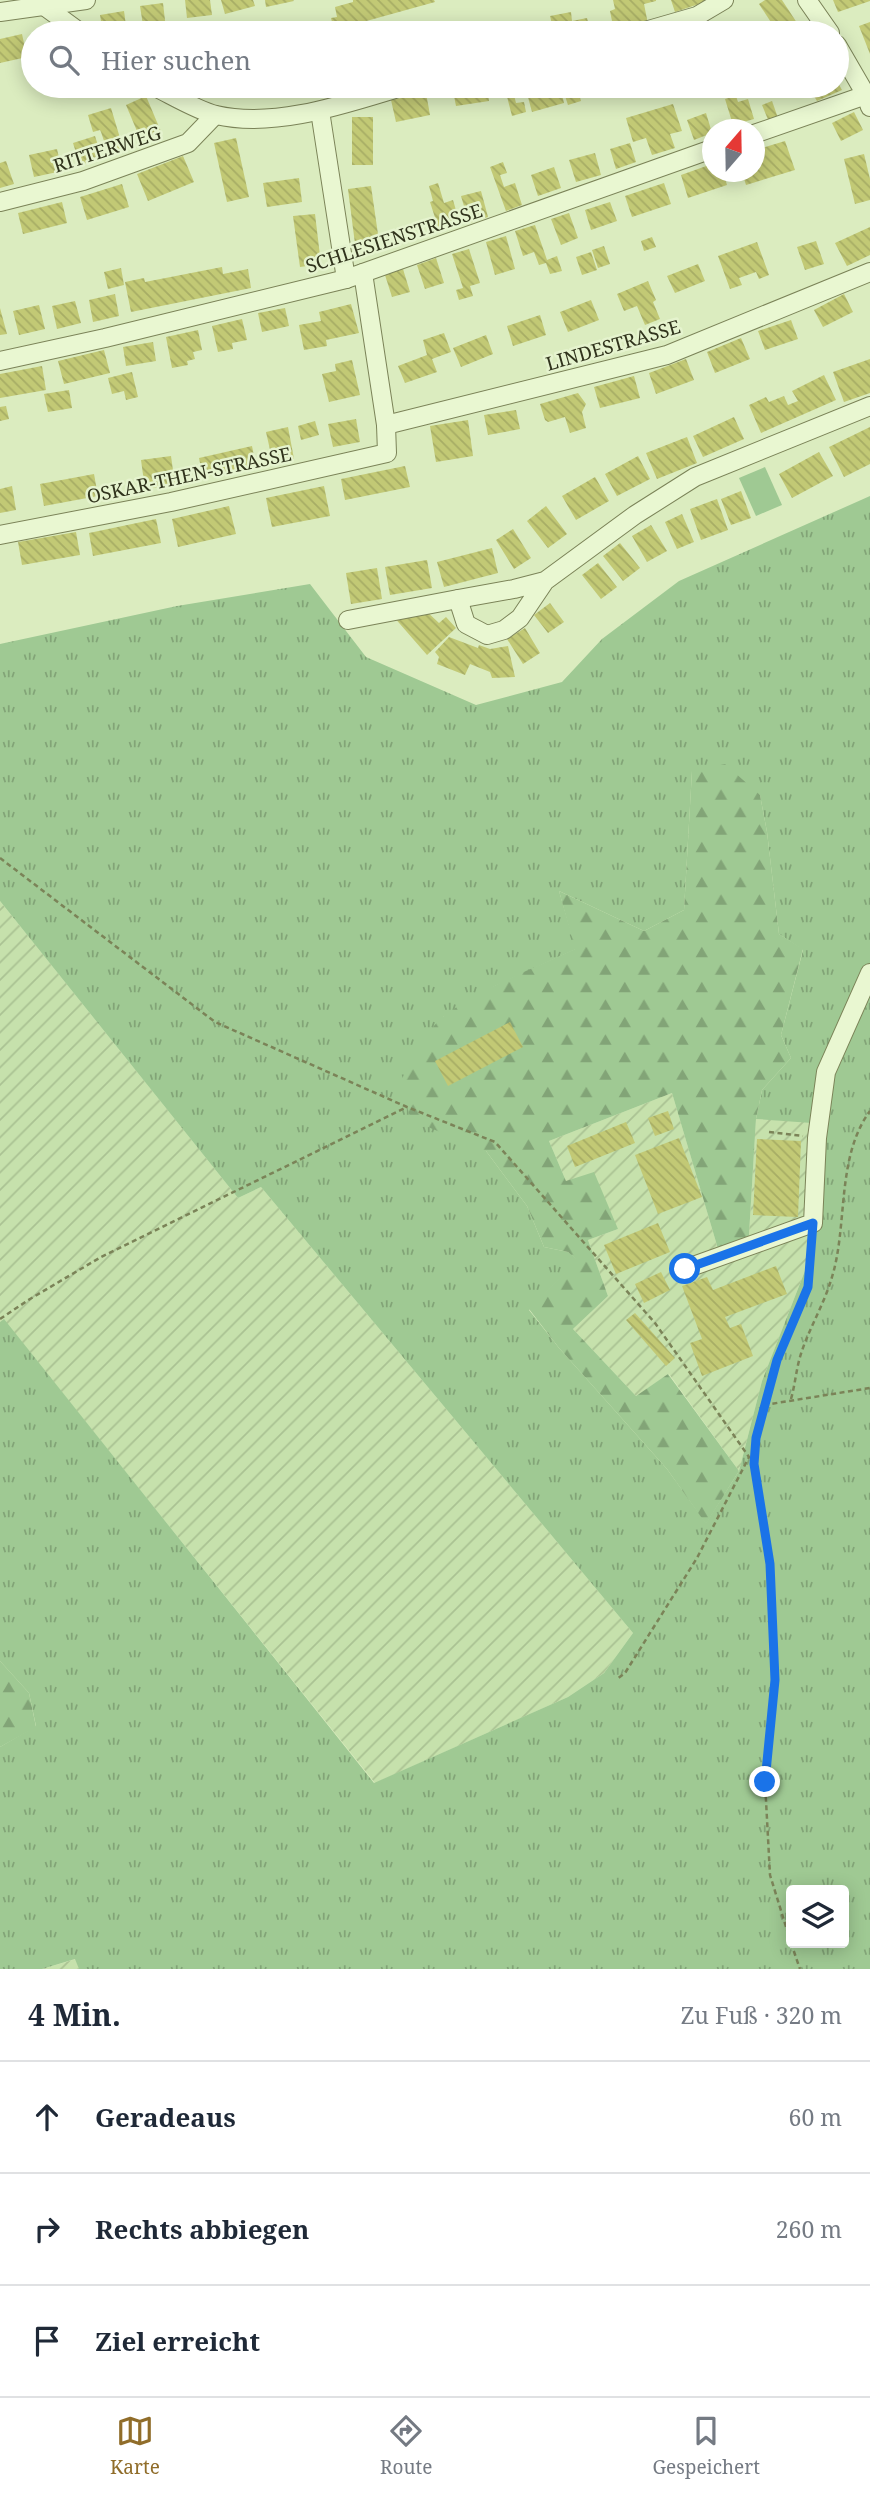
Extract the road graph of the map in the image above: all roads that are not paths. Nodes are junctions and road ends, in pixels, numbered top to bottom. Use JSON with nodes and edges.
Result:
{"nodes":[{"id":1,"x":86,"y":0,"type":"edge"},
{"id":2,"x":724,"y":0,"type":"edge"},
{"id":3,"x":807,"y":0,"type":"edge"},
{"id":4,"x":44,"y":6,"type":"junction"},
{"id":5,"x":0,"y":12,"type":"edge"},
{"id":6,"x":65,"y":21,"type":"edge"},
{"id":7,"x":680,"y":21,"type":"edge"},
{"id":8,"x":822,"y":21,"type":"edge"},
{"id":9,"x":849,"y":65,"type":"edge"},
{"id":10,"x":868,"y":96,"type":"edge"},
{"id":11,"x":179,"y":98,"type":"edge"},
{"id":12,"x":364,"y":98,"type":"edge"},
{"id":13,"x":320,"y":111,"type":"junction"},
{"id":14,"x":215,"y":115,"type":"junction"},
{"id":15,"x":765,"y":130,"type":"edge"},
{"id":16,"x":702,"y":153,"type":"edge"},
{"id":17,"x":0,"y":202,"type":"edge"},
{"id":18,"x":870,"y":272,"type":"edge"},
{"id":19,"x":355,"y":276,"type":"junction"},
{"id":20,"x":0,"y":361,"type":"edge"},
{"id":21,"x":870,"y":406,"type":"edge"},
{"id":22,"x":386,"y":425,"type":"junction"},
{"id":23,"x":0,"y":535,"type":"edge"},
{"id":24,"x":545,"y":581,"type":"junction"},
{"id":25,"x":458,"y":599,"type":"junction"},
{"id":26,"x":348,"y":620,"type":"dead end"},
{"id":27,"x":870,"y":973,"type":"edge"},
{"id":28,"x":685,"y":1269,"type":"dead end"}],
"edges":[{"from":1,"to":4,"type":"street"},
{"from":2,"to":7,"type":"street"},
{"from":3,"to":8,"type":"street"},
{"from":4,"to":5,"type":"street"},
{"from":4,"to":6,"type":"street"},
{"from":9,"to":10,"type":"street"},
{"from":10,"to":15,"type":"street"},
{"from":11,"to":14,"type":"street"},
{"from":12,"to":13,"type":"street"},
{"from":13,"to":14,"type":"street"},
{"from":13,"to":19,"type":"street"},
{"from":14,"to":17,"type":"street","name":"RITTERWEG"},
{"from":16,"to":19,"type":"street","name":"SCHLESIENSTRASSE"},
{"from":18,"to":22,"type":"street","name":"LINDESTRASSE"},
{"from":19,"to":20,"type":"street","name":"SCHLESIENSTRASSE"},
{"from":19,"to":22,"type":"street"},
{"from":21,"to":24,"type":"street"},
{"from":22,"to":23,"type":"street","name":"OSKAR-THEN-STRASSE"},
{"from":24,"to":25,"type":"street"},
{"from":24,"to":25,"type":"street"},
{"from":25,"to":26,"type":"street"},
{"from":27,"to":28,"type":"street"}]}
